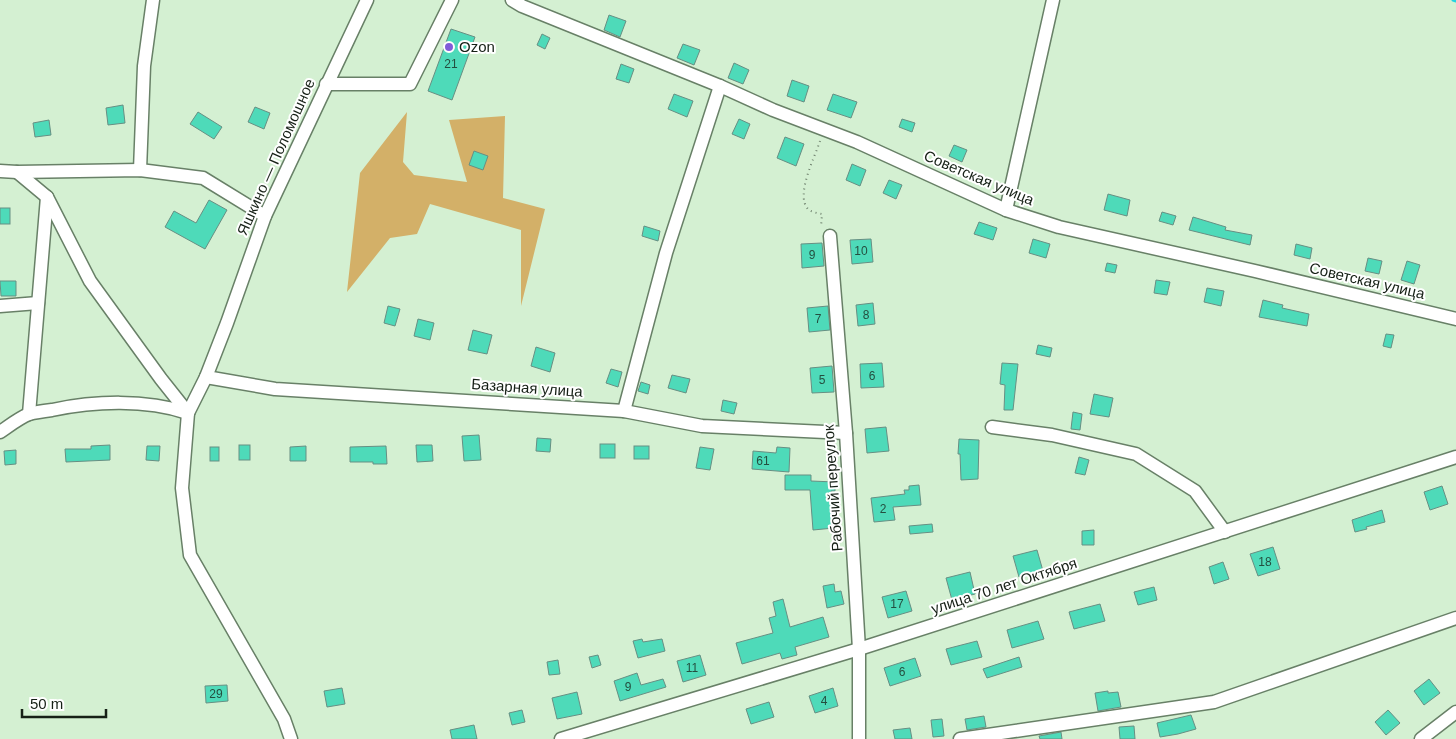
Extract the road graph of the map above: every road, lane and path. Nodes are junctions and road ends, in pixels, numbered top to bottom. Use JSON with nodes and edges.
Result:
{"nodes":[{"id":1,"x":153,"y":0,"type":"edge"},
{"id":2,"x":367,"y":0,"type":"edge"},
{"id":3,"x":452,"y":0,"type":"edge"},
{"id":4,"x":512,"y":0,"type":"edge"},
{"id":5,"x":1053,"y":0,"type":"edge"},
{"id":6,"x":326,"y":84,"type":"junction"},
{"id":7,"x":720,"y":86,"type":"junction"},
{"id":8,"x":824,"y":130,"type":"junction"},
{"id":9,"x":140,"y":170,"type":"junction"},
{"id":10,"x":0,"y":171,"type":"edge"},
{"id":11,"x":17,"y":172,"type":"junction"},
{"id":12,"x":47,"y":197,"type":"junction"},
{"id":13,"x":1006,"y":210,"type":"junction"},
{"id":14,"x":265,"y":216,"type":"junction"},
{"id":15,"x":830,"y":236,"type":"joint"},
{"id":16,"x":38,"y":303,"type":"junction"},
{"id":17,"x":0,"y":306,"type":"edge"},
{"id":18,"x":1456,"y":319,"type":"edge"},
{"id":19,"x":206,"y":377,"type":"junction"},
{"id":20,"x":624,"y":411,"type":"junction"},
{"id":21,"x":188,"y":413,"type":"junction"},
{"id":22,"x":29,"y":414,"type":"junction"},
{"id":23,"x":992,"y":427,"type":"dead end"},
{"id":24,"x":0,"y":432,"type":"edge"},
{"id":25,"x":846,"y":433,"type":"junction"},
{"id":26,"x":1456,"y":457,"type":"edge"},
{"id":27,"x":1225,"y":532,"type":"junction"},
{"id":28,"x":1456,"y":618,"type":"edge"},
{"id":29,"x":859,"y":649,"type":"junction"},
{"id":30,"x":1456,"y":712,"type":"edge"},
{"id":31,"x":291,"y":739,"type":"edge"},
{"id":32,"x":561,"y":739,"type":"edge"},
{"id":33,"x":859,"y":739,"type":"edge"},
{"id":34,"x":960,"y":739,"type":"edge"},
{"id":35,"x":1421,"y":739,"type":"edge"}],
"edges":[{"from":1,"to":9,"type":"street"},
{"from":2,"to":6,"type":"street","name":"Яшкино — Поломошное"},
{"from":3,"to":6,"type":"street"},
{"from":4,"to":7,"type":"street","name":"Советская улица"},
{"from":5,"to":13,"type":"street"},
{"from":6,"to":14,"type":"street","name":"Яшкино — Поломошное"},
{"from":7,"to":8,"type":"street","name":"Советская улица"},
{"from":7,"to":20,"type":"street"},
{"from":8,"to":13,"type":"street","name":"Советская улица"},
{"from":8,"to":15,"type":"path"},
{"from":9,"to":11,"type":"street"},
{"from":9,"to":14,"type":"street"},
{"from":10,"to":11,"type":"street"},
{"from":11,"to":12,"type":"street"},
{"from":12,"to":16,"type":"street"},
{"from":12,"to":21,"type":"street"},
{"from":13,"to":18,"type":"street","name":"Советская улица"},
{"from":14,"to":19,"type":"street","name":"Яшкино — Поломошное"},
{"from":15,"to":25,"type":"street","name":"Рабочий переулок"},
{"from":16,"to":17,"type":"street"},
{"from":16,"to":22,"type":"street"},
{"from":19,"to":20,"type":"street","name":"Базарная улица"},
{"from":19,"to":21,"type":"street","name":"Яшкино — Поломошное"},
{"from":20,"to":25,"type":"street","name":"Базарная улица"},
{"from":21,"to":22,"type":"street"},
{"from":21,"to":31,"type":"street"},
{"from":22,"to":24,"type":"street"},
{"from":23,"to":27,"type":"street"},
{"from":25,"to":29,"type":"street","name":"Рабочий переулок"},
{"from":26,"to":27,"type":"street","name":"улица 70 лет Октября"},
{"from":27,"to":29,"type":"street","name":"улица 70 лет Октября"},
{"from":28,"to":34,"type":"street"},
{"from":29,"to":32,"type":"street","name":"улица 70 лет Октября"},
{"from":29,"to":33,"type":"street","name":"Рабочий переулок"},
{"from":30,"to":35,"type":"street"}]}
